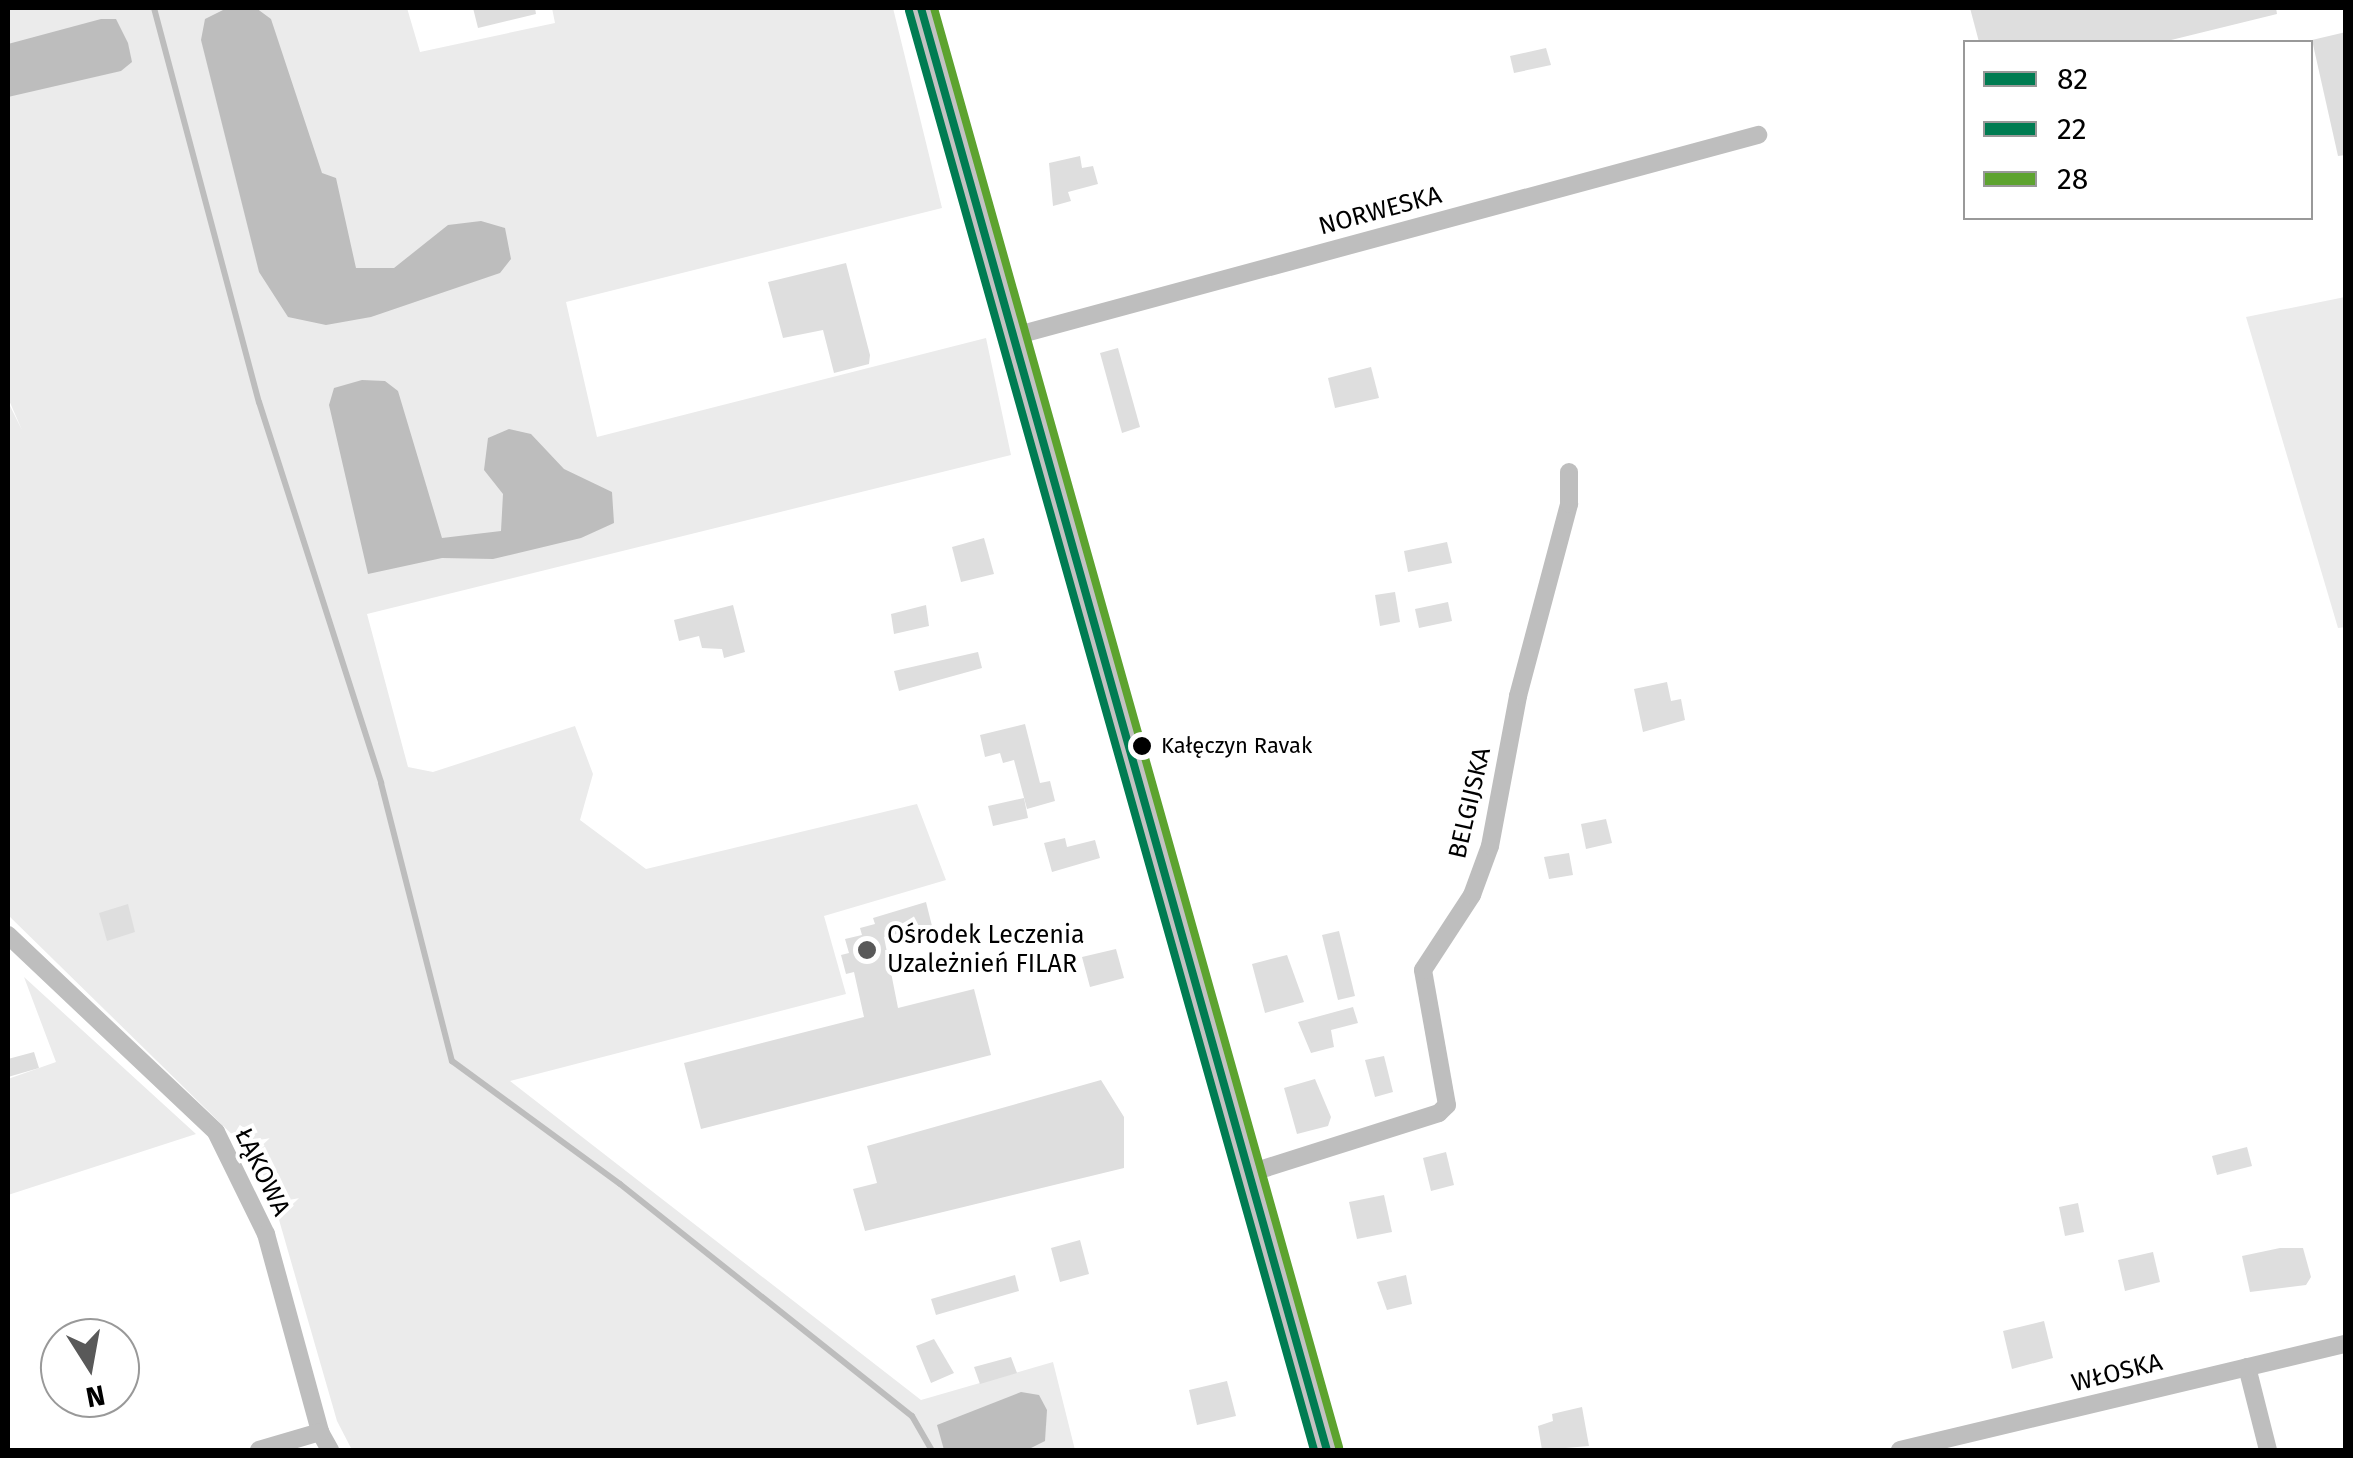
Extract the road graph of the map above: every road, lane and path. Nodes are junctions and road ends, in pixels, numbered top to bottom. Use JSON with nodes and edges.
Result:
{"nodes":[{"id":1,"x":921,"y":8,"type":"edge"},
{"id":2,"x":1758,"y":135,"type":"dead end"},
{"id":3,"x":1014,"y":336,"type":"junction"},
{"id":4,"x":1569,"y":472,"type":"dead end"},
{"id":5,"x":8,"y":935,"type":"edge"},
{"id":6,"x":1250,"y":1173,"type":"junction"},
{"id":7,"x":2346,"y":1344,"type":"edge"},
{"id":8,"x":2247,"y":1367,"type":"junction"},
{"id":9,"x":320,"y":1432,"type":"junction"},
{"id":10,"x":259,"y":1450,"type":"edge"},
{"id":11,"x":330,"y":1450,"type":"edge"},
{"id":12,"x":1327,"y":1450,"type":"edge"},
{"id":13,"x":1900,"y":1450,"type":"edge"},
{"id":14,"x":2268,"y":1450,"type":"edge"}],
"edges":[{"from":1,"to":3,"type":"main road"},
{"from":2,"to":3,"type":"street","name":"NORWESKA"},
{"from":3,"to":6,"type":"main road"},
{"from":4,"to":6,"type":"street","name":"BELGIJSKA"},
{"from":5,"to":9,"type":"street","name":"ŁĄKOWA"},
{"from":6,"to":12,"type":"main road"},
{"from":7,"to":8,"type":"street","name":"WŁOSKA"},
{"from":8,"to":13,"type":"street","name":"WŁOSKA"},
{"from":8,"to":14,"type":"street"},
{"from":9,"to":10,"type":"street"},
{"from":9,"to":11,"type":"street","name":"ŁĄKOWA"}]}
